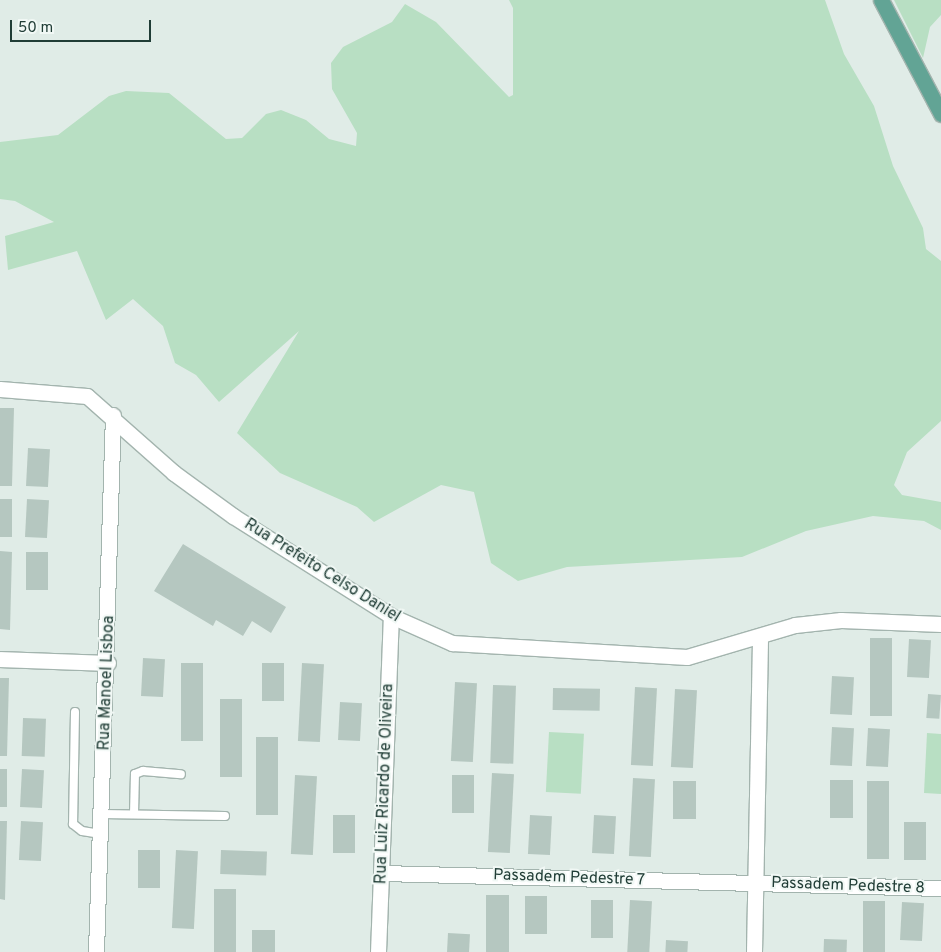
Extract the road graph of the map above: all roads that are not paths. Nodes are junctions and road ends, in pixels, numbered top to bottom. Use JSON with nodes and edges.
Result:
{"nodes":[{"id":1,"x":881,"y":0,"type":"edge"},
{"id":2,"x":941,"y":114,"type":"edge"},
{"id":3,"x":0,"y":389,"type":"edge"},
{"id":4,"x":113,"y":415,"type":"junction"},
{"id":5,"x":391,"y":616,"type":"junction"},
{"id":6,"x":941,"y":618,"type":"edge"},
{"id":7,"x":918,"y":623,"type":"junction"},
{"id":8,"x":941,"y":624,"type":"edge"},
{"id":9,"x":760,"y":638,"type":"junction"},
{"id":10,"x":0,"y":659,"type":"edge"},
{"id":11,"x":108,"y":663,"type":"junction"},
{"id":12,"x":75,"y":712,"type":"dead end"},
{"id":13,"x":181,"y":774,"type":"dead end"},
{"id":14,"x":102,"y":814,"type":"junction"},
{"id":15,"x":134,"y":814,"type":"junction"},
{"id":16,"x":224,"y":816,"type":"dead end"},
{"id":17,"x":101,"y":834,"type":"junction"},
{"id":18,"x":382,"y":873,"type":"junction"},
{"id":19,"x":755,"y":883,"type":"junction"},
{"id":20,"x":941,"y":888,"type":"edge"},
{"id":21,"x":96,"y":952,"type":"edge"},
{"id":22,"x":378,"y":952,"type":"edge"},
{"id":23,"x":754,"y":952,"type":"edge"}],
"edges":[{"from":1,"to":2,"type":"main road"},
{"from":3,"to":4,"type":"street","name":"Rua Prefeito Celso Daniel"},
{"from":4,"to":5,"type":"street","name":"Rua Prefeito Celso Daniel"},
{"from":4,"to":11,"type":"street","name":"Rua Manoel Lisboa"},
{"from":5,"to":9,"type":"street","name":"Rua Prefeito Celso Daniel"},
{"from":5,"to":18,"type":"street","name":"Rua Luiz Ricardo de Oliveira"},
{"from":6,"to":7,"type":"street","name":"Rua Prefeito Celso Daniel"},
{"from":7,"to":8,"type":"street","name":"Rua Prefeito Celso Daniel"},
{"from":7,"to":9,"type":"street","name":"Rua Prefeito Celso Daniel"},
{"from":9,"to":19,"type":"street"},
{"from":10,"to":11,"type":"street"},
{"from":11,"to":14,"type":"street","name":"Rua Manoel Lisboa"},
{"from":12,"to":17,"type":"lane"},
{"from":13,"to":15,"type":"lane"},
{"from":14,"to":15,"type":"lane"},
{"from":14,"to":17,"type":"street","name":"Rua Manoel Lisboa"},
{"from":15,"to":16,"type":"lane"},
{"from":17,"to":21,"type":"street","name":"Rua Manoel Lisboa"},
{"from":18,"to":19,"type":"street","name":"Passadem Pedestre 7"},
{"from":18,"to":22,"type":"street","name":"Rua Luiz Ricardo de Oliveira"},
{"from":19,"to":20,"type":"street","name":"Passadem Pedestre 8"},
{"from":19,"to":23,"type":"street"}]}
